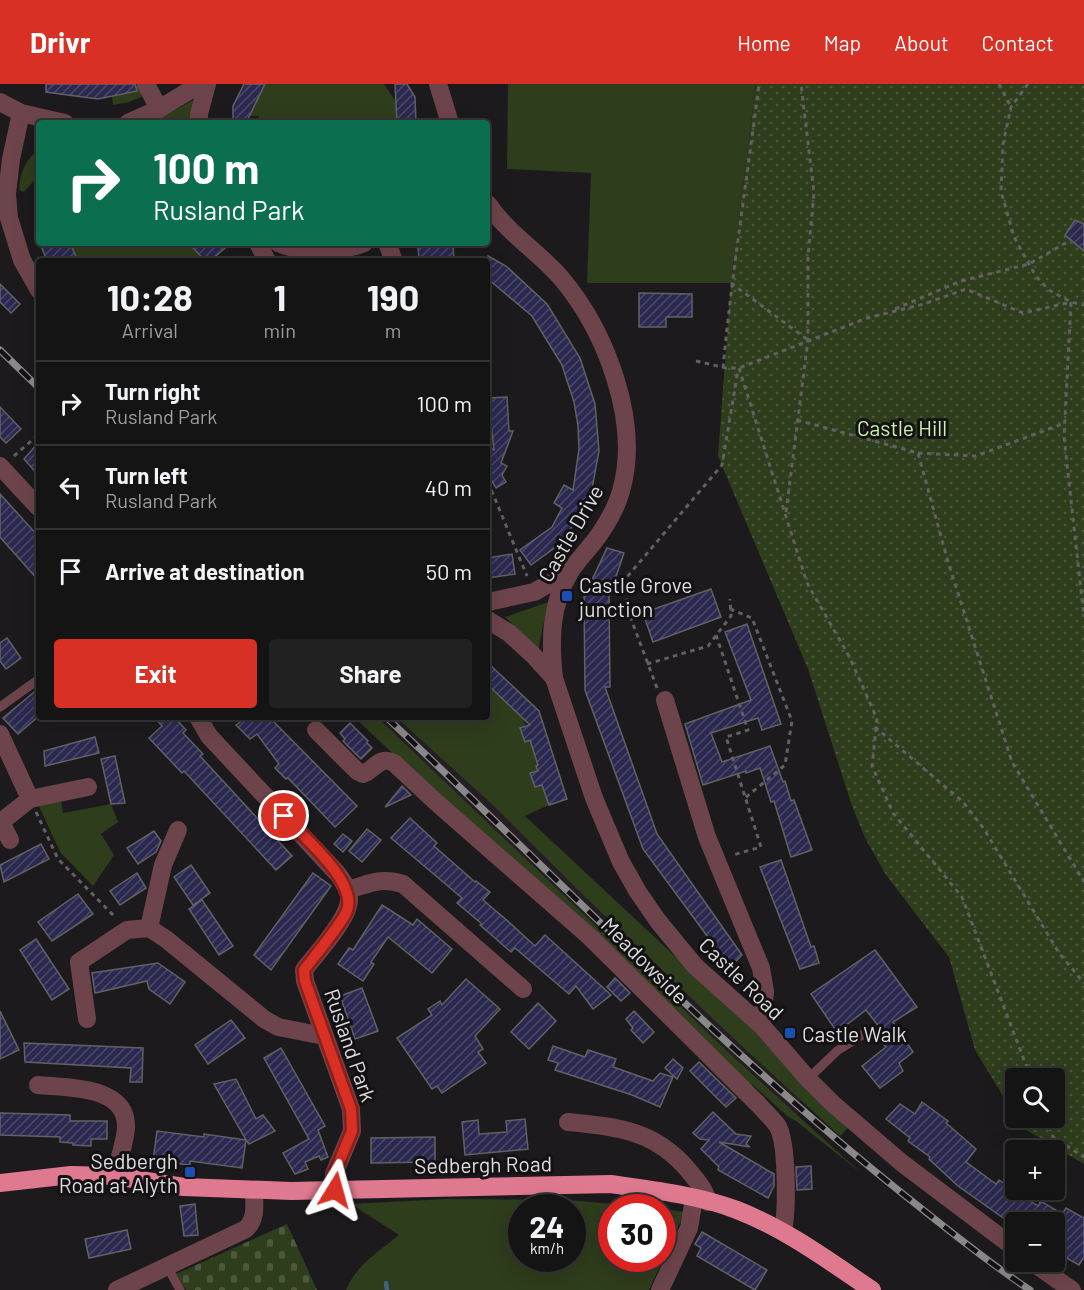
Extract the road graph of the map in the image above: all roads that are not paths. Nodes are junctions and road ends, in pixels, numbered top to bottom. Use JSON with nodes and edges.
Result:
{"nodes":[{"id":1,"x":146,"y":84,"type":"edge"},
{"id":2,"x":200,"y":84,"type":"edge"},
{"id":3,"x":207,"y":84,"type":"edge"},
{"id":4,"x":438,"y":84,"type":"edge"},
{"id":5,"x":0,"y":102,"type":"edge"},
{"id":6,"x":159,"y":109,"type":"junction"},
{"id":7,"x":21,"y":113,"type":"junction"},
{"id":8,"x":52,"y":120,"type":"edge"},
{"id":9,"x":135,"y":120,"type":"edge"},
{"id":10,"x":199,"y":120,"type":"edge"},
{"id":11,"x":449,"y":120,"type":"edge"},
{"id":12,"x":490,"y":209,"type":"edge"},
{"id":13,"x":496,"y":224,"type":"edge"},
{"id":14,"x":286,"y":246,"type":"edge"},
{"id":15,"x":349,"y":251,"type":"edge"},
{"id":16,"x":36,"y":285,"type":"edge"},
{"id":17,"x":4,"y":463,"type":"edge"},
{"id":18,"x":36,"y":504,"type":"edge"},
{"id":19,"x":570,"y":572,"type":"junction"},
{"id":20,"x":490,"y":602,"type":"edge"},
{"id":21,"x":490,"y":621,"type":"edge"},
{"id":22,"x":554,"y":678,"type":"junction"},
{"id":23,"x":36,"y":681,"type":"edge"},
{"id":24,"x":665,"y":700,"type":"road end"},
{"id":25,"x":0,"y":707,"type":"edge"},
{"id":26,"x":200,"y":720,"type":"edge"},
{"id":27,"x":316,"y":730,"type":"dead end"},
{"id":28,"x":0,"y":734,"type":"edge"},
{"id":29,"x":88,"y":787,"type":"dead end"},
{"id":30,"x":30,"y":799,"type":"junction"},
{"id":31,"x":178,"y":830,"type":"dead end"},
{"id":32,"x":10,"y":840,"type":"dead end"},
{"id":33,"x":347,"y":890,"type":"junction"},
{"id":34,"x":149,"y":928,"type":"junction"},
{"id":35,"x":523,"y":988,"type":"dead end"},
{"id":36,"x":87,"y":1019,"type":"dead end"},
{"id":37,"x":762,"y":1026,"type":"junction"},
{"id":38,"x":870,"y":1030,"type":"dead end"},
{"id":39,"x":324,"y":1036,"type":"junction"},
{"id":40,"x":808,"y":1079,"type":"junction"},
{"id":41,"x":38,"y":1085,"type":"dead end"},
{"id":42,"x":568,"y":1122,"type":"dead end"},
{"id":43,"x":115,"y":1176,"type":"junction"},
{"id":44,"x":0,"y":1183,"type":"edge"},
{"id":45,"x":335,"y":1190,"type":"junction"},
{"id":46,"x":254,"y":1191,"type":"junction"},
{"id":47,"x":701,"y":1201,"type":"junction"},
{"id":48,"x":783,"y":1231,"type":"junction"},
{"id":49,"x":1005,"y":1241,"type":"edge"},
{"id":50,"x":167,"y":1266,"type":"junction"},
{"id":51,"x":1046,"y":1272,"type":"edge"},
{"id":52,"x":117,"y":1290,"type":"edge"},
{"id":53,"x":180,"y":1290,"type":"edge"},
{"id":54,"x":660,"y":1290,"type":"edge"},
{"id":55,"x":872,"y":1290,"type":"edge"},
{"id":56,"x":1072,"y":1290,"type":"edge"}],
"edges":[{"from":1,"to":6,"type":"street"},
{"from":2,"to":6,"type":"street"},
{"from":3,"to":10,"type":"street"},
{"from":4,"to":11,"type":"street"},
{"from":5,"to":7,"type":"street"},
{"from":6,"to":9,"type":"street"},
{"from":7,"to":8,"type":"street"},
{"from":7,"to":16,"type":"street"},
{"from":12,"to":13,"type":"street","name":"Castle Drive"},
{"from":13,"to":19,"type":"street","name":"Castle Drive"},
{"from":14,"to":15,"type":"street"},
{"from":17,"to":18,"type":"street"},
{"from":19,"to":20,"type":"street"},
{"from":19,"to":22,"type":"street","name":"Castle Drive"},
{"from":21,"to":22,"type":"street"},
{"from":22,"to":37,"type":"street","name":"Castle Road"},
{"from":23,"to":25,"type":"lane"},
{"from":24,"to":37,"type":"street"},
{"from":26,"to":33,"type":"street"},
{"from":27,"to":48,"type":"street","name":"Meadowside"},
{"from":28,"to":30,"type":"street"},
{"from":29,"to":30,"type":"street"},
{"from":30,"to":32,"type":"street"},
{"from":31,"to":34,"type":"street"},
{"from":33,"to":35,"type":"street"},
{"from":33,"to":39,"type":"street","name":"Rusland Park"},
{"from":34,"to":36,"type":"street"},
{"from":34,"to":39,"type":"street"},
{"from":37,"to":40,"type":"street","name":"Castle Road"},
{"from":38,"to":40,"type":"lane"},
{"from":39,"to":45,"type":"street","name":"Rusland Park"},
{"from":40,"to":49,"type":"street","name":"Castle Road"},
{"from":41,"to":43,"type":"street"},
{"from":42,"to":47,"type":"street"},
{"from":43,"to":44,"type":"highway","name":"Sedbergh Road"},
{"from":43,"to":46,"type":"highway","name":"Sedbergh Road"},
{"from":45,"to":46,"type":"highway","name":"Sedbergh Road"},
{"from":45,"to":47,"type":"highway","name":"Sedbergh Road"},
{"from":46,"to":50,"type":"street"},
{"from":47,"to":48,"type":"highway","name":"Sedbergh Road"},
{"from":47,"to":54,"type":"street"},
{"from":48,"to":55,"type":"highway","name":"Sedbergh Road"},
{"from":50,"to":52,"type":"street"},
{"from":50,"to":53,"type":"lane"},
{"from":51,"to":56,"type":"street"}]}
